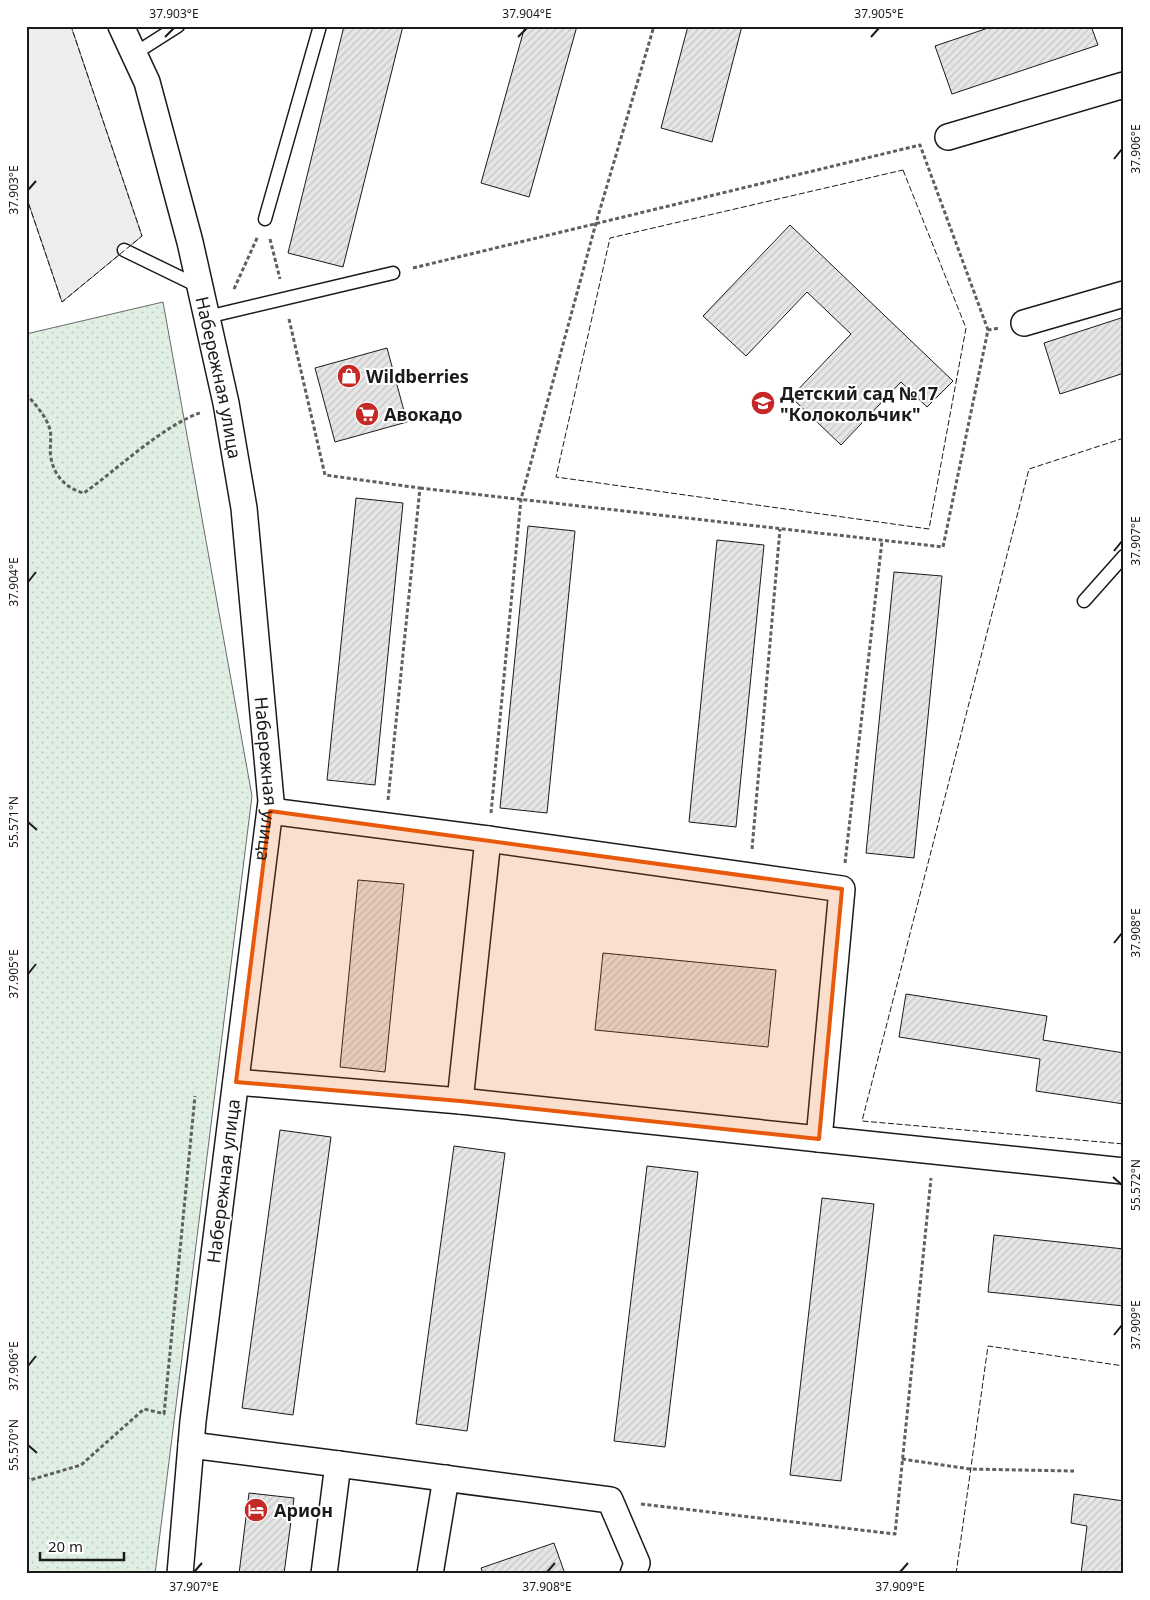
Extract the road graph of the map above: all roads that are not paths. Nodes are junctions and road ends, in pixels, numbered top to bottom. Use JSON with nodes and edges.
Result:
{"nodes":[{"id":1,"x":121,"y":26,"type":"edge"},
{"id":2,"x":178,"y":26,"type":"edge"},
{"id":3,"x":320,"y":26,"type":"edge"},
{"id":4,"x":134,"y":54,"type":"junction"},
{"id":5,"x":1124,"y":85,"type":"edge"},
{"id":6,"x":948,"y":137,"type":"dead end"},
{"id":7,"x":265,"y":219,"type":"road end"},
{"id":8,"x":124,"y":250,"type":"dead end"},
{"id":9,"x":393,"y":273,"type":"road end"},
{"id":10,"x":200,"y":287,"type":"junction"},
{"id":11,"x":1124,"y":294,"type":"edge"},
{"id":12,"x":215,"y":316,"type":"junction"},
{"id":13,"x":1024,"y":323,"type":"road end"},
{"id":14,"x":1124,"y":556,"type":"edge"},
{"id":15,"x":1084,"y":601,"type":"dead end"},
{"id":16,"x":270,"y":811,"type":"junction"},
{"id":17,"x":488,"y":839,"type":"junction"},
{"id":18,"x":236,"y":1082,"type":"junction"},
{"id":19,"x":460,"y":1100,"type":"junction"},
{"id":20,"x":819,"y":1139,"type":"junction"},
{"id":21,"x":1124,"y":1171,"type":"edge"},
{"id":22,"x":192,"y":1433,"type":"junction"},
{"id":23,"x":338,"y":1464,"type":"junction"},
{"id":24,"x":446,"y":1478,"type":"junction"},
{"id":25,"x":180,"y":1574,"type":"edge"},
{"id":26,"x":324,"y":1574,"type":"edge"},
{"id":27,"x":430,"y":1574,"type":"edge"},
{"id":28,"x":633,"y":1574,"type":"edge"}],
"edges":[{"from":1,"to":4,"type":"street","name":"Набережная улица"},
{"from":2,"to":4,"type":"lane"},
{"from":3,"to":7,"type":"lane"},
{"from":4,"to":10,"type":"street","name":"Набережная улица"},
{"from":5,"to":6,"type":"street"},
{"from":8,"to":10,"type":"lane"},
{"from":9,"to":12,"type":"lane"},
{"from":10,"to":12,"type":"street","name":"Набережная улица"},
{"from":11,"to":13,"type":"street"},
{"from":12,"to":16,"type":"street","name":"Набережная улица"},
{"from":14,"to":15,"type":"lane"},
{"from":16,"to":17,"type":"street"},
{"from":16,"to":18,"type":"street","name":"Набережная улица"},
{"from":17,"to":19,"type":"street"},
{"from":17,"to":20,"type":"street"},
{"from":18,"to":19,"type":"street"},
{"from":18,"to":22,"type":"street","name":"Набережная улица"},
{"from":19,"to":20,"type":"street"},
{"from":20,"to":21,"type":"street"},
{"from":22,"to":23,"type":"street"},
{"from":22,"to":25,"type":"street","name":"Набережная улица"},
{"from":23,"to":24,"type":"street"},
{"from":23,"to":26,"type":"street"},
{"from":24,"to":27,"type":"street"},
{"from":24,"to":28,"type":"street"}]}
